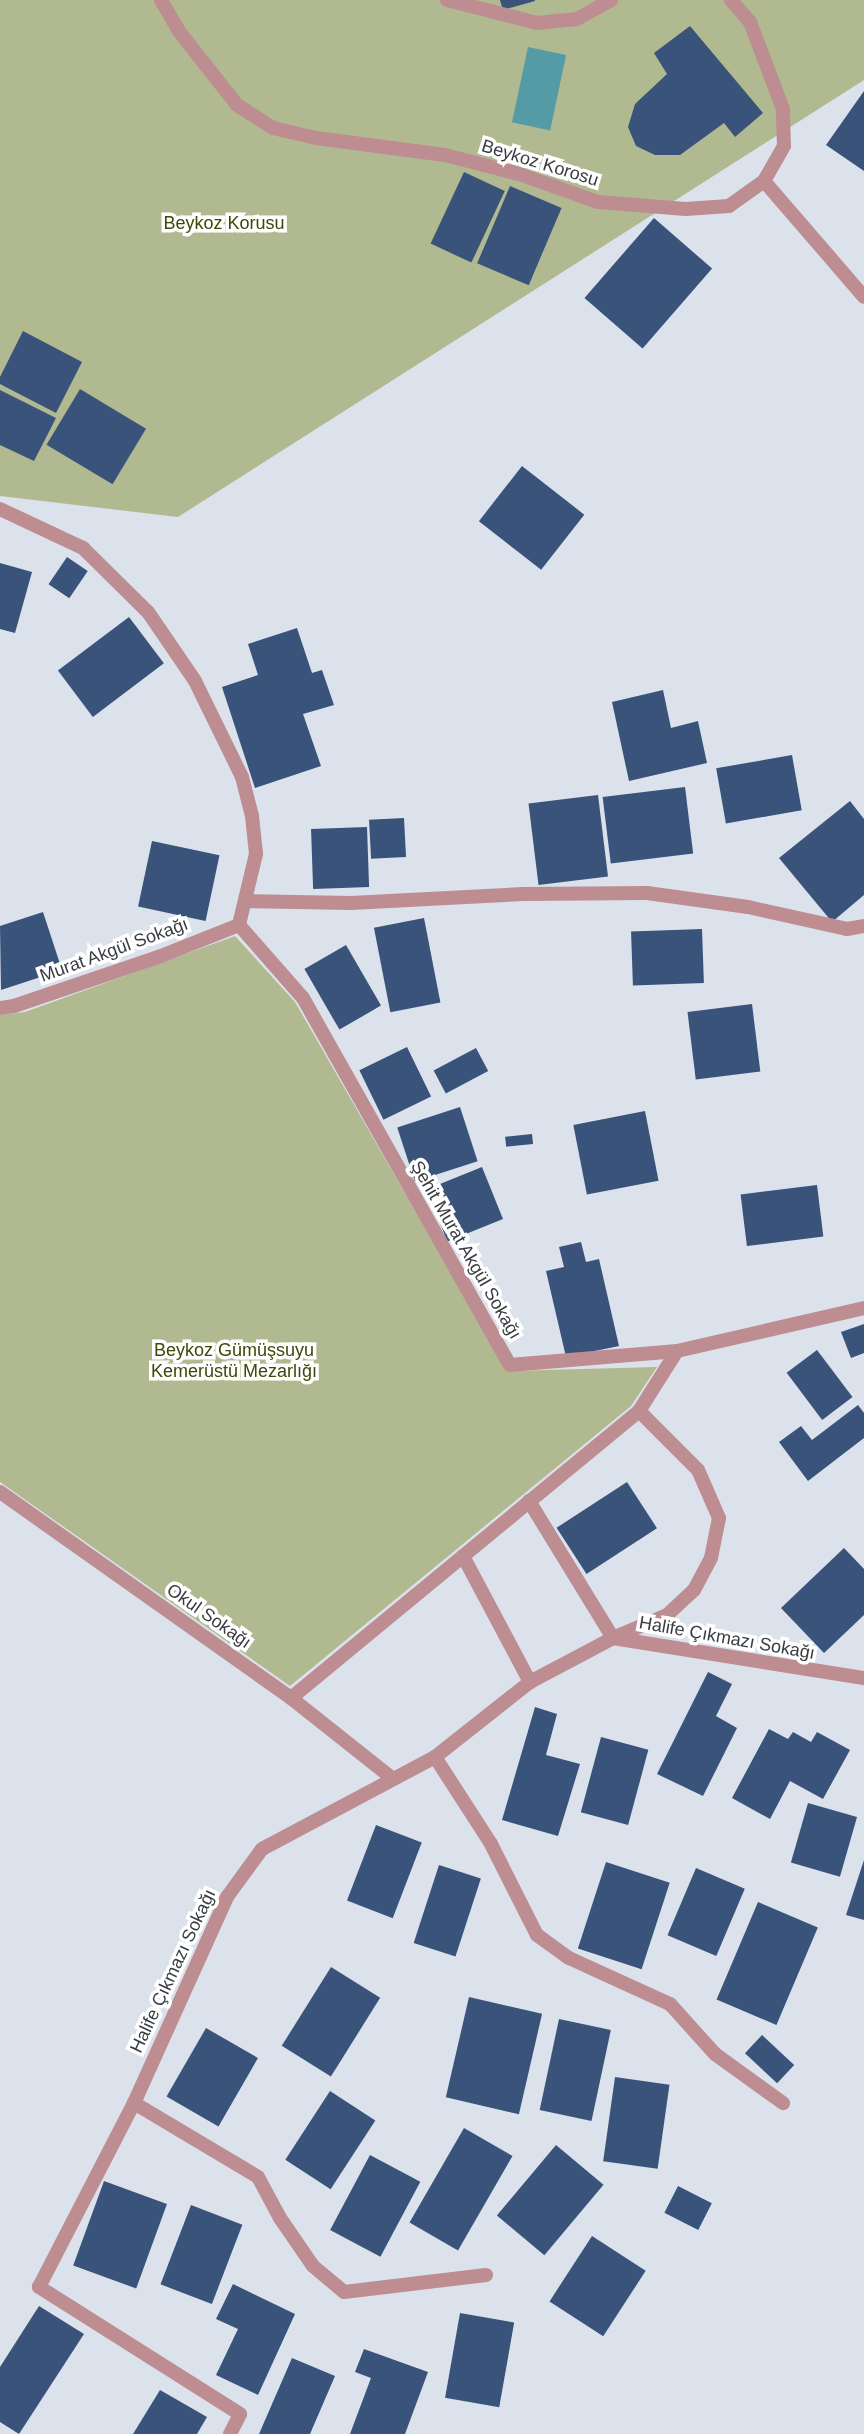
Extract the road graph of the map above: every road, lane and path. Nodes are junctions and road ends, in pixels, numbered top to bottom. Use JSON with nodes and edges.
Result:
{"nodes":[{"id":1,"x":161,"y":0,"type":"edge"},
{"id":2,"x":447,"y":0,"type":"edge"},
{"id":3,"x":611,"y":0,"type":"edge"},
{"id":4,"x":731,"y":0,"type":"edge"},
{"id":5,"x":764,"y":181,"type":"junction"},
{"id":6,"x":864,"y":297,"type":"edge"},
{"id":7,"x":0,"y":509,"type":"edge"},
{"id":8,"x":246,"y":901,"type":"junction"},
{"id":9,"x":239,"y":925,"type":"junction"},
{"id":10,"x":864,"y":926,"type":"edge"},
{"id":11,"x":0,"y":1008,"type":"edge"},
{"id":12,"x":864,"y":1308,"type":"edge"},
{"id":13,"x":677,"y":1351,"type":"junction"},
{"id":14,"x":639,"y":1411,"type":"junction"},
{"id":15,"x":0,"y":1492,"type":"edge"},
{"id":16,"x":529,"y":1501,"type":"junction"},
{"id":17,"x":463,"y":1556,"type":"junction"},
{"id":18,"x":613,"y":1638,"type":"junction"},
{"id":19,"x":864,"y":1678,"type":"edge"},
{"id":20,"x":530,"y":1682,"type":"junction"},
{"id":21,"x":291,"y":1698,"type":"junction"},
{"id":22,"x":435,"y":1757,"type":"junction"},
{"id":23,"x":392,"y":1778,"type":"junction"},
{"id":24,"x":134,"y":2103,"type":"junction"},
{"id":25,"x":783,"y":2103,"type":"dead end"},
{"id":26,"x":486,"y":2275,"type":"dead end"},
{"id":27,"x":230,"y":2434,"type":"edge"}],
"edges":[{"from":1,"to":5,"type":"street","name":"Beykoz Korosu"},
{"from":2,"to":3,"type":"street"},
{"from":4,"to":5,"type":"street","name":"Beykoz Korosu"},
{"from":5,"to":6,"type":"street"},
{"from":7,"to":8,"type":"street"},
{"from":8,"to":9,"type":"street"},
{"from":8,"to":10,"type":"street"},
{"from":9,"to":11,"type":"street","name":"Murat Akgül Sokağı"},
{"from":9,"to":13,"type":"street","name":"Şehit Murat Akgül Sokağı"},
{"from":12,"to":13,"type":"street","name":"Şehit Murat Akgül Sokağı"},
{"from":13,"to":14,"type":"street"},
{"from":14,"to":16,"type":"street"},
{"from":14,"to":18,"type":"street"},
{"from":15,"to":21,"type":"street","name":"Okul Sokağı"},
{"from":16,"to":17,"type":"street"},
{"from":16,"to":18,"type":"street"},
{"from":17,"to":20,"type":"street"},
{"from":17,"to":21,"type":"street"},
{"from":18,"to":19,"type":"street","name":"Halife Çıkmazı Sokağı"},
{"from":18,"to":20,"type":"street","name":"Halife Çıkmazı Sokağı"},
{"from":20,"to":22,"type":"street","name":"Halife Çıkmazı Sokağı"},
{"from":21,"to":23,"type":"street","name":"Okul Sokağı"},
{"from":22,"to":23,"type":"street","name":"Halife Çıkmazı Sokağı"},
{"from":22,"to":25,"type":"street"},
{"from":23,"to":24,"type":"street","name":"Halife Çıkmazı Sokağı"},
{"from":24,"to":26,"type":"street"},
{"from":24,"to":27,"type":"street","name":"Halife Çıkmazı Sokağı"}]}
